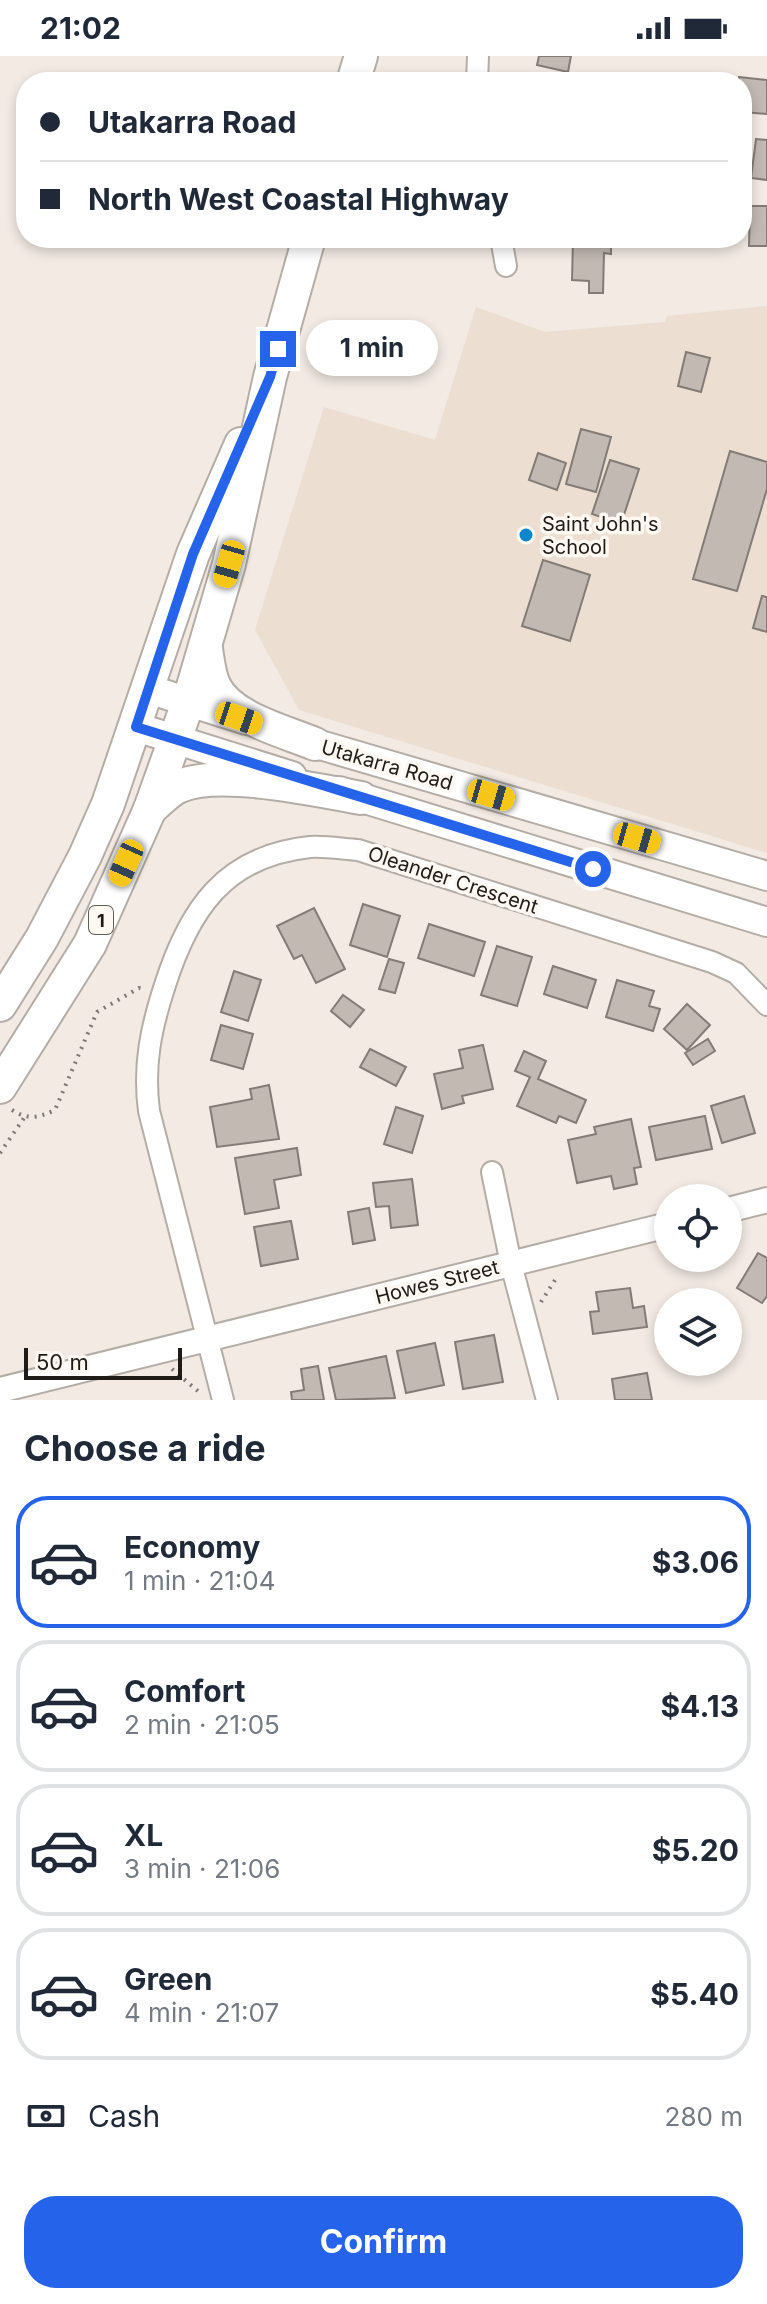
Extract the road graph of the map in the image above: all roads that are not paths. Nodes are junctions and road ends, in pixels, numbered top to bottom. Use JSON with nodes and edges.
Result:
{"nodes":[{"id":1,"x":306,"y":248,"type":"edge"},
{"id":2,"x":503,"y":248,"type":"edge"},
{"id":3,"x":506,"y":266,"type":"dead end"},
{"id":4,"x":270,"y":377,"type":"junction"},
{"id":5,"x":206,"y":645,"type":"junction"},
{"id":6,"x":148,"y":689,"type":"junction"},
{"id":7,"x":189,"y":700,"type":"junction"},
{"id":8,"x":136,"y":727,"type":"junction"},
{"id":9,"x":175,"y":740,"type":"junction"},
{"id":10,"x":315,"y":744,"type":"junction"},
{"id":11,"x":361,"y":798,"type":"junction"},
{"id":12,"x":150,"y":809,"type":"junction"},
{"id":13,"x":767,"y":876,"type":"edge"},
{"id":14,"x":767,"y":922,"type":"edge"},
{"id":15,"x":0,"y":1005,"type":"edge"},
{"id":16,"x":767,"y":1005,"type":"edge"},
{"id":17,"x":4,"y":1097,"type":"edge"},
{"id":18,"x":492,"y":1172,"type":"dead end"},
{"id":19,"x":767,"y":1200,"type":"edge"},
{"id":20,"x":742,"y":1206,"type":"edge"},
{"id":21,"x":654,"y":1228,"type":"edge"},
{"id":22,"x":511,"y":1264,"type":"junction"},
{"id":23,"x":205,"y":1339,"type":"junction"},
{"id":24,"x":0,"y":1390,"type":"edge"},
{"id":25,"x":223,"y":1400,"type":"edge"},
{"id":26,"x":547,"y":1400,"type":"edge"}],
"edges":[{"from":1,"to":4,"type":"highway","number":"1"},
{"from":2,"to":3,"type":"street"},
{"from":4,"to":5,"type":"highway","number":"1"},
{"from":4,"to":6,"type":"highway","number":"1"},
{"from":5,"to":7,"type":"highway","number":"1"},
{"from":5,"to":10,"type":"highway"},
{"from":6,"to":7,"type":"main road","name":"Utakarra Road"},
{"from":6,"to":8,"type":"highway","number":"1"},
{"from":7,"to":9,"type":"highway","number":"1"},
{"from":7,"to":10,"type":"main road","name":"Utakarra Road"},
{"from":8,"to":9,"type":"main road","name":"Utakarra Road"},
{"from":8,"to":15,"type":"highway","number":"1"},
{"from":9,"to":11,"type":"main road","name":"Utakarra Road"},
{"from":9,"to":12,"type":"highway","number":"1"},
{"from":10,"to":13,"type":"main road","name":"Utakarra Road"},
{"from":11,"to":12,"type":"highway"},
{"from":11,"to":14,"type":"main road","name":"Utakarra Road"},
{"from":12,"to":17,"type":"highway","number":"1"},
{"from":16,"to":23,"type":"street","name":"Oleander Crescent"},
{"from":18,"to":22,"type":"street"},
{"from":19,"to":20,"type":"street"},
{"from":21,"to":22,"type":"street","name":"Howes Street"},
{"from":22,"to":23,"type":"street","name":"Howes Street"},
{"from":22,"to":26,"type":"street"},
{"from":23,"to":24,"type":"street","name":"Howes Street"},
{"from":23,"to":25,"type":"street","name":"Oleander Crescent"}]}
